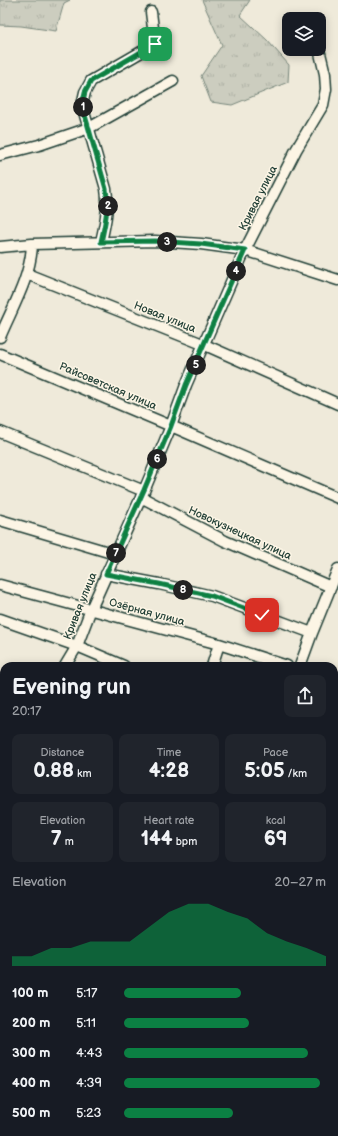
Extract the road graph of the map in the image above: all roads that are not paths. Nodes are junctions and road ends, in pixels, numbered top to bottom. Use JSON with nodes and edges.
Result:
{"nodes":[{"id":1,"x":151,"y":12,"type":"dead end"},
{"id":2,"x":321,"y":56,"type":"edge"},
{"id":3,"x":173,"y":81,"type":"dead end"},
{"id":4,"x":89,"y":128,"type":"junction"},
{"id":5,"x":0,"y":155,"type":"edge"},
{"id":6,"x":101,"y":242,"type":"junction"},
{"id":7,"x":32,"y":244,"type":"junction"},
{"id":8,"x":0,"y":247,"type":"edge"},
{"id":9,"x":245,"y":250,"type":"junction"},
{"id":10,"x":27,"y":274,"type":"junction"},
{"id":11,"x":338,"y":280,"type":"edge"},
{"id":12,"x":3,"y":324,"type":"edge"},
{"id":13,"x":0,"y":337,"type":"edge"},
{"id":14,"x":205,"y":345,"type":"junction"},
{"id":15,"x":0,"y":354,"type":"edge"},
{"id":16,"x":338,"y":404,"type":"edge"},
{"id":17,"x":171,"y":426,"type":"junction"},
{"id":18,"x":0,"y":432,"type":"edge"},
{"id":19,"x":143,"y":494,"type":"junction"},
{"id":20,"x":338,"y":498,"type":"edge"},
{"id":21,"x":0,"y":520,"type":"edge"},
{"id":22,"x":115,"y":554,"type":"junction"},
{"id":23,"x":338,"y":569,"type":"edge"},
{"id":24,"x":106,"y":574,"type":"junction"},
{"id":25,"x":0,"y":585,"type":"edge"},
{"id":26,"x":331,"y":587,"type":"junction"},
{"id":27,"x":91,"y":609,"type":"junction"},
{"id":28,"x":0,"y":619,"type":"edge"},
{"id":29,"x":312,"y":633,"type":"junction"},
{"id":30,"x":218,"y":644,"type":"junction"},
{"id":31,"x":77,"y":646,"type":"junction"},
{"id":32,"x":67,"y":662,"type":"edge"},
{"id":33,"x":115,"y":662,"type":"edge"},
{"id":34,"x":213,"y":662,"type":"edge"},
{"id":35,"x":274,"y":662,"type":"edge"},
{"id":36,"x":301,"y":662,"type":"edge"}],
"edges":[{"from":1,"to":4,"type":"street"},
{"from":2,"to":9,"type":"street","name":"Кривая улица"},
{"from":3,"to":4,"type":"street"},
{"from":4,"to":5,"type":"street"},
{"from":4,"to":6,"type":"street"},
{"from":6,"to":7,"type":"street"},
{"from":6,"to":9,"type":"street"},
{"from":7,"to":8,"type":"street"},
{"from":7,"to":10,"type":"street"},
{"from":9,"to":11,"type":"street"},
{"from":9,"to":14,"type":"street","name":"Кривая улица"},
{"from":10,"to":12,"type":"street"},
{"from":10,"to":14,"type":"street","name":"Новая улица"},
{"from":12,"to":13,"type":"street"},
{"from":14,"to":16,"type":"street","name":"Новая улица"},
{"from":14,"to":17,"type":"street","name":"Кривая улица"},
{"from":15,"to":17,"type":"street","name":"Райсоветская улица"},
{"from":17,"to":19,"type":"street","name":"Кривая улица"},
{"from":17,"to":20,"type":"street","name":"Райсоветская улица"},
{"from":18,"to":19,"type":"street","name":"Новокузнецкая улица"},
{"from":19,"to":22,"type":"street","name":"Кривая улица"},
{"from":19,"to":26,"type":"street","name":"Новокузнецкая улица"},
{"from":21,"to":22,"type":"street"},
{"from":22,"to":24,"type":"street","name":"Кривая улица"},
{"from":23,"to":26,"type":"street"},
{"from":24,"to":27,"type":"street","name":"Кривая улица"},
{"from":24,"to":29,"type":"street"},
{"from":25,"to":27,"type":"street","name":"Озёрная улица"},
{"from":26,"to":29,"type":"street"},
{"from":27,"to":30,"type":"street","name":"Озёрная улица"},
{"from":27,"to":31,"type":"street","name":"Кривая улица"},
{"from":28,"to":31,"type":"street"},
{"from":29,"to":36,"type":"street"},
{"from":30,"to":34,"type":"street"},
{"from":30,"to":35,"type":"street","name":"Озёрная улица"},
{"from":31,"to":32,"type":"street","name":"Кривая улица"},
{"from":31,"to":33,"type":"street"}]}
